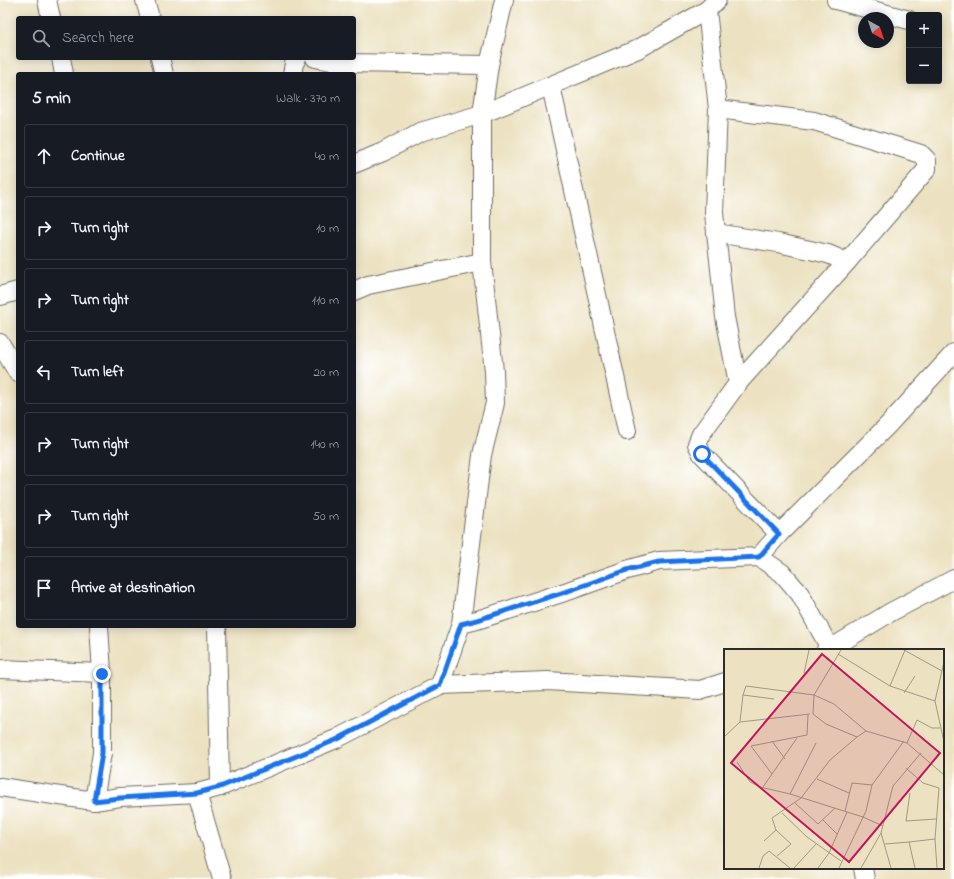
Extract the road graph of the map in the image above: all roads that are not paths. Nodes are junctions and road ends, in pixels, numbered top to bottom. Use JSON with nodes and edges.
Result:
{"nodes":[{"id":1,"x":47,"y":0,"type":"edge"},
{"id":2,"x":145,"y":0,"type":"edge"},
{"id":3,"x":504,"y":0,"type":"edge"},
{"id":4,"x":836,"y":0,"type":"edge"},
{"id":5,"x":712,"y":5,"type":"edge"},
{"id":6,"x":51,"y":16,"type":"edge"},
{"id":7,"x":149,"y":16,"type":"edge"},
{"id":8,"x":906,"y":19,"type":"edge"},
{"id":9,"x":61,"y":60,"type":"edge"},
{"id":10,"x":160,"y":60,"type":"edge"},
{"id":11,"x":296,"y":60,"type":"edge"},
{"id":12,"x":326,"y":60,"type":"edge"},
{"id":13,"x":489,"y":65,"type":"junction"},
{"id":14,"x":64,"y":72,"type":"edge"},
{"id":15,"x":164,"y":72,"type":"edge"},
{"id":16,"x":292,"y":72,"type":"edge"},
{"id":17,"x":551,"y":86,"type":"junction"},
{"id":18,"x":718,"y":109,"type":"junction"},
{"id":19,"x":482,"y":114,"type":"junction"},
{"id":20,"x":356,"y":163,"type":"edge"},
{"id":21,"x":716,"y":233,"type":"junction"},
{"id":22,"x":482,"y":262,"type":"junction"},
{"id":23,"x":847,"y":262,"type":"junction"},
{"id":24,"x":356,"y":290,"type":"edge"},
{"id":25,"x":16,"y":292,"type":"edge"},
{"id":26,"x":0,"y":296,"type":"edge"},
{"id":27,"x":0,"y":342,"type":"edge"},
{"id":28,"x":954,"y":353,"type":"edge"},
{"id":29,"x":16,"y":369,"type":"edge"},
{"id":30,"x":738,"y":382,"type":"junction"},
{"id":31,"x":627,"y":431,"type":"dead end"},
{"id":32,"x":779,"y":534,"type":"junction"},
{"id":33,"x":759,"y":557,"type":"junction"},
{"id":34,"x":954,"y":579,"type":"edge"},
{"id":35,"x":461,"y":624,"type":"junction"},
{"id":36,"x":99,"y":628,"type":"edge"},
{"id":37,"x":217,"y":628,"type":"edge"},
{"id":38,"x":828,"y":649,"type":"edge"},
{"id":39,"x":831,"y":649,"type":"edge"},
{"id":40,"x":0,"y":669,"type":"edge"},
{"id":41,"x":102,"y":674,"type":"junction"},
{"id":42,"x":724,"y":682,"type":"edge"},
{"id":43,"x":440,"y":685,"type":"junction"},
{"id":44,"x":0,"y":786,"type":"edge"},
{"id":45,"x":220,"y":787,"type":"junction"},
{"id":46,"x":197,"y":793,"type":"junction"},
{"id":47,"x":94,"y":801,"type":"junction"},
{"id":48,"x":863,"y":869,"type":"edge"},
{"id":49,"x":222,"y":879,"type":"edge"},
{"id":50,"x":865,"y":879,"type":"edge"}],
"edges":[{"from":1,"to":6,"type":"street"},
{"from":2,"to":7,"type":"street"},
{"from":3,"to":13,"type":"street"},
{"from":4,"to":8,"type":"street"},
{"from":5,"to":17,"type":"street"},
{"from":5,"to":18,"type":"street"},
{"from":9,"to":14,"type":"street"},
{"from":10,"to":15,"type":"street"},
{"from":11,"to":16,"type":"street"},
{"from":12,"to":13,"type":"street"},
{"from":13,"to":19,"type":"street"},
{"from":17,"to":19,"type":"street"},
{"from":17,"to":31,"type":"street"},
{"from":18,"to":21,"type":"street"},
{"from":18,"to":23,"type":"street"},
{"from":19,"to":20,"type":"street"},
{"from":19,"to":22,"type":"street"},
{"from":21,"to":23,"type":"street"},
{"from":21,"to":30,"type":"street"},
{"from":22,"to":24,"type":"street"},
{"from":22,"to":35,"type":"street"},
{"from":23,"to":30,"type":"street"},
{"from":25,"to":26,"type":"street"},
{"from":27,"to":29,"type":"street"},
{"from":28,"to":32,"type":"street"},
{"from":30,"to":32,"type":"street"},
{"from":32,"to":33,"type":"street"},
{"from":33,"to":35,"type":"street"},
{"from":33,"to":38,"type":"street"},
{"from":34,"to":39,"type":"street"},
{"from":35,"to":43,"type":"street"},
{"from":36,"to":41,"type":"street"},
{"from":37,"to":45,"type":"street"},
{"from":40,"to":41,"type":"street"},
{"from":41,"to":47,"type":"street"},
{"from":42,"to":43,"type":"street"},
{"from":43,"to":45,"type":"street"},
{"from":44,"to":47,"type":"street"},
{"from":45,"to":46,"type":"street"},
{"from":46,"to":47,"type":"street"},
{"from":46,"to":49,"type":"street"},
{"from":48,"to":50,"type":"street"}]}
